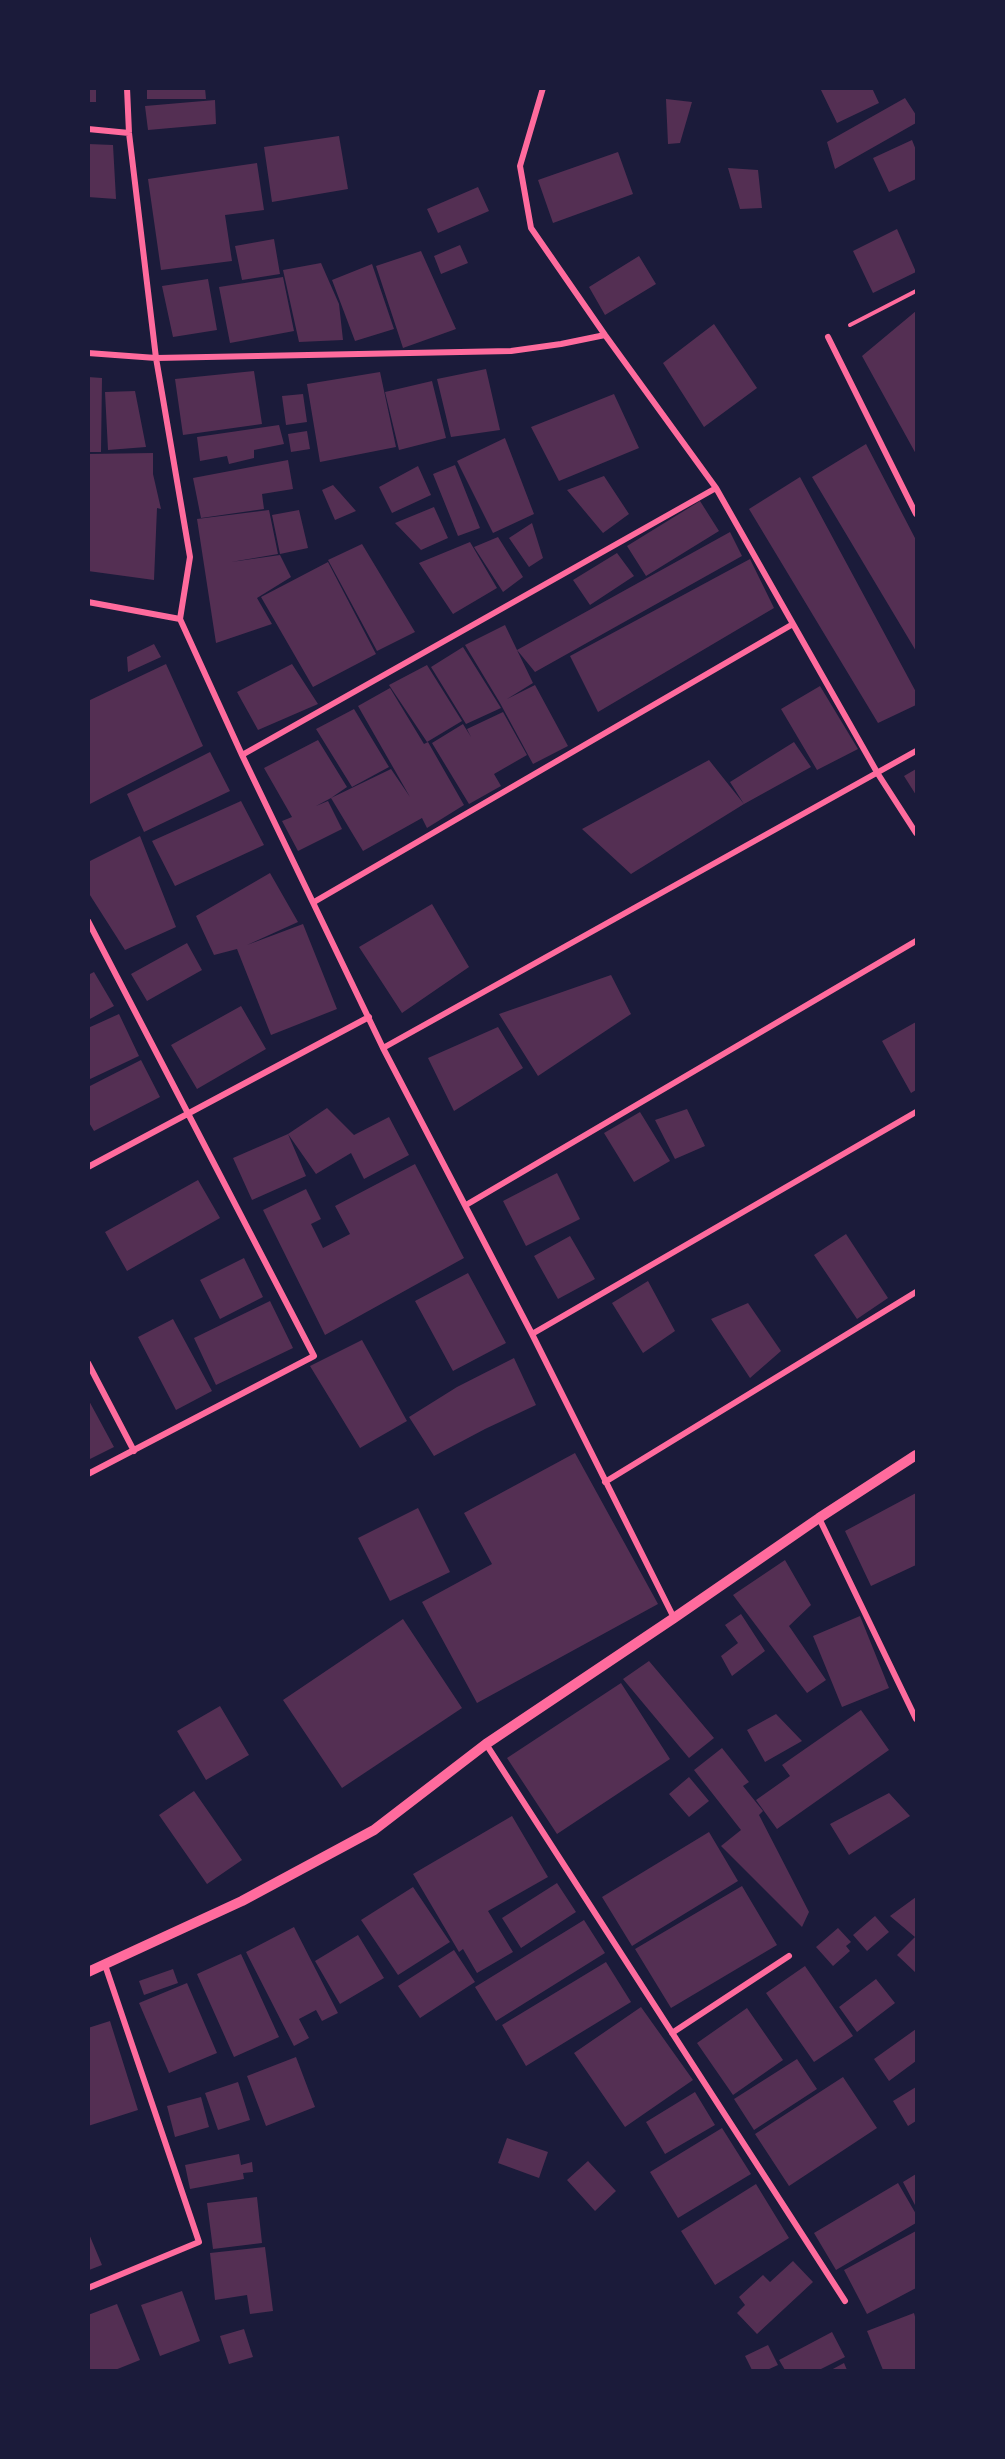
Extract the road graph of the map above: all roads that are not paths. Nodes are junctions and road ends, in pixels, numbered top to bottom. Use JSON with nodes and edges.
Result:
{"nodes":[{"id":1,"x":127,"y":88,"type":"edge"},
{"id":2,"x":543,"y":88,"type":"edge"},
{"id":3,"x":88,"y":129,"type":"edge"},
{"id":4,"x":129,"y":133,"type":"junction"},
{"id":5,"x":605,"y":335,"type":"junction"},
{"id":6,"x":828,"y":337,"type":"road end"},
{"id":7,"x":88,"y":353,"type":"edge"},
{"id":8,"x":156,"y":358,"type":"junction"},
{"id":9,"x":716,"y":488,"type":"junction"},
{"id":10,"x":916,"y":514,"type":"edge"},
{"id":11,"x":88,"y":602,"type":"edge"},
{"id":12,"x":180,"y":619,"type":"junction"},
{"id":13,"x":793,"y":624,"type":"junction"},
{"id":14,"x":916,"y":751,"type":"edge"},
{"id":15,"x":242,"y":755,"type":"junction"},
{"id":16,"x":878,"y":774,"type":"junction"},
{"id":17,"x":916,"y":833,"type":"edge"},
{"id":18,"x":314,"y":902,"type":"junction"},
{"id":19,"x":88,"y":921,"type":"edge"},
{"id":20,"x":916,"y":941,"type":"edge"},
{"id":21,"x":369,"y":1017,"type":"junction"},
{"id":22,"x":383,"y":1048,"type":"junction"},
{"id":23,"x":916,"y":1112,"type":"edge"},
{"id":24,"x":189,"y":1114,"type":"junction"},
{"id":25,"x":88,"y":1167,"type":"edge"},
{"id":26,"x":466,"y":1205,"type":"junction"},
{"id":27,"x":916,"y":1292,"type":"edge"},
{"id":28,"x":532,"y":1334,"type":"junction"},
{"id":29,"x":88,"y":1363,"type":"edge"},
{"id":30,"x":134,"y":1451,"type":"junction"},
{"id":31,"x":916,"y":1455,"type":"edge"},
{"id":32,"x":88,"y":1474,"type":"edge"},
{"id":33,"x":605,"y":1482,"type":"junction"},
{"id":34,"x":819,"y":1518,"type":"junction"},
{"id":35,"x":674,"y":1618,"type":"junction"},
{"id":36,"x":916,"y":1719,"type":"edge"},
{"id":37,"x":486,"y":1744,"type":"junction"},
{"id":38,"x":789,"y":1956,"type":"dead end"},
{"id":39,"x":105,"y":1965,"type":"junction"},
{"id":40,"x":88,"y":1972,"type":"edge"},
{"id":41,"x":672,"y":2033,"type":"junction"},
{"id":42,"x":88,"y":2288,"type":"edge"},
{"id":43,"x":845,"y":2301,"type":"dead end"}],
"edges":[{"from":1,"to":4,"type":"street"},
{"from":2,"to":5,"type":"street"},
{"from":3,"to":4,"type":"street"},
{"from":4,"to":8,"type":"street"},
{"from":5,"to":8,"type":"street"},
{"from":5,"to":9,"type":"street"},
{"from":6,"to":10,"type":"street"},
{"from":7,"to":8,"type":"street"},
{"from":8,"to":12,"type":"street"},
{"from":9,"to":13,"type":"street"},
{"from":9,"to":15,"type":"street"},
{"from":11,"to":12,"type":"street"},
{"from":12,"to":15,"type":"street"},
{"from":13,"to":16,"type":"street"},
{"from":13,"to":18,"type":"street"},
{"from":14,"to":16,"type":"street"},
{"from":15,"to":18,"type":"street"},
{"from":16,"to":17,"type":"street"},
{"from":16,"to":22,"type":"street"},
{"from":18,"to":21,"type":"street"},
{"from":19,"to":24,"type":"street"},
{"from":20,"to":26,"type":"street"},
{"from":21,"to":22,"type":"street"},
{"from":21,"to":24,"type":"street"},
{"from":22,"to":26,"type":"street"},
{"from":23,"to":28,"type":"street"},
{"from":24,"to":25,"type":"street"},
{"from":24,"to":30,"type":"street"},
{"from":26,"to":28,"type":"street"},
{"from":27,"to":33,"type":"street"},
{"from":28,"to":33,"type":"street"},
{"from":29,"to":30,"type":"street"},
{"from":30,"to":32,"type":"street"},
{"from":31,"to":34,"type":"street"},
{"from":33,"to":35,"type":"street"},
{"from":34,"to":35,"type":"street"},
{"from":34,"to":36,"type":"street"},
{"from":35,"to":37,"type":"street"},
{"from":37,"to":39,"type":"street"},
{"from":37,"to":41,"type":"street"},
{"from":38,"to":41,"type":"street"},
{"from":39,"to":40,"type":"street"},
{"from":39,"to":42,"type":"street"},
{"from":41,"to":43,"type":"street"}]}
